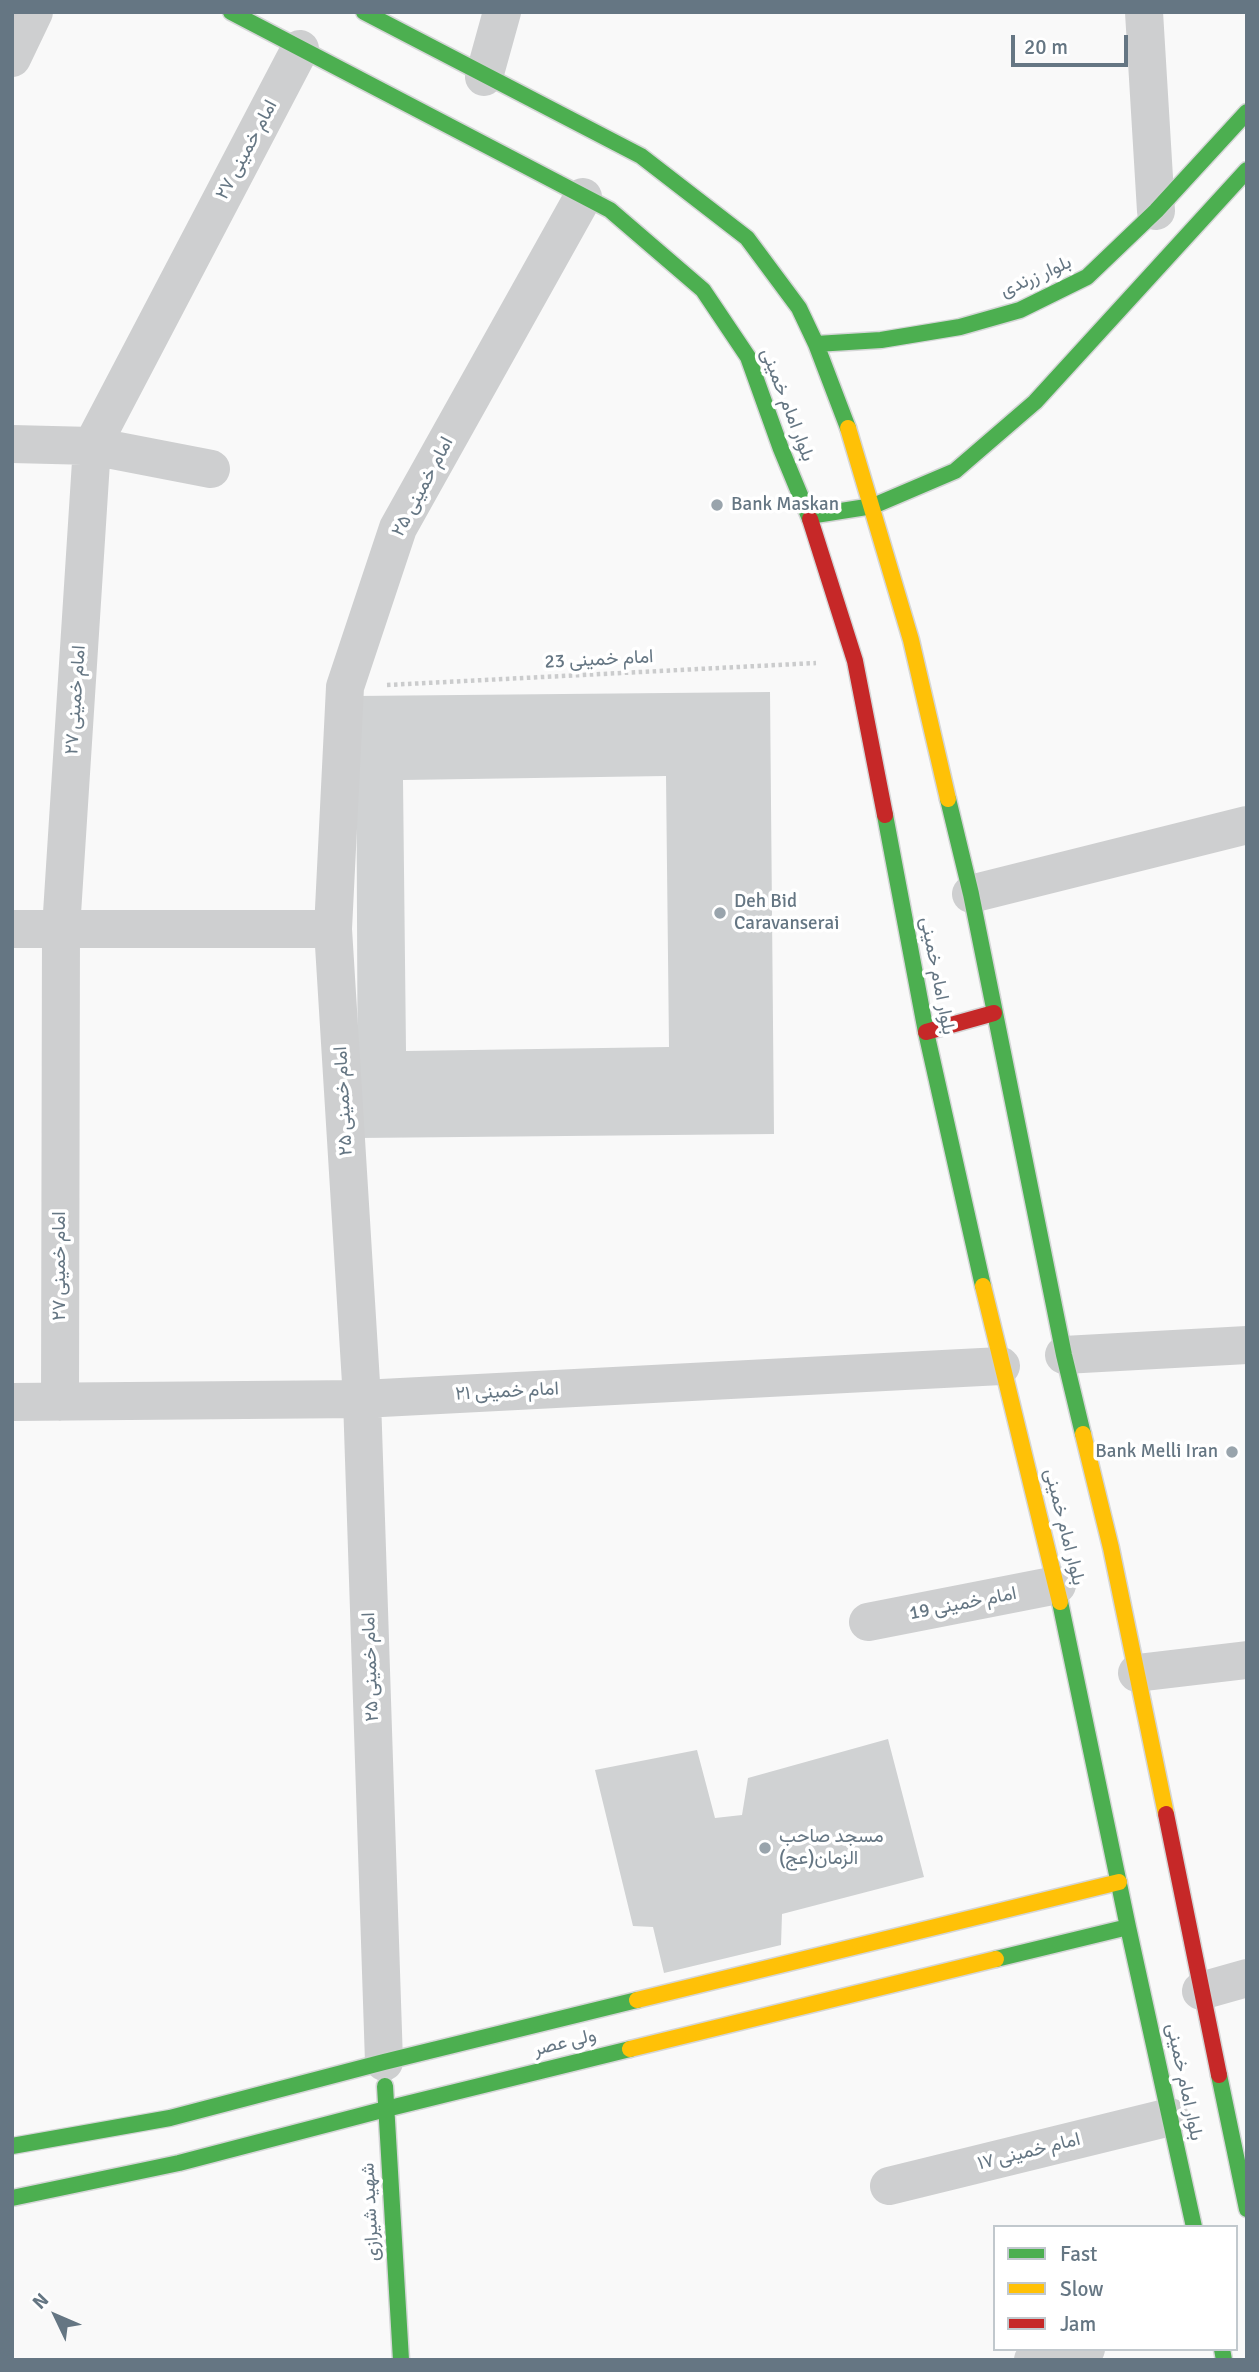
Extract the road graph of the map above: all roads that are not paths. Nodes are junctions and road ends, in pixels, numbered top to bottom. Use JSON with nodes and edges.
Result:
{"nodes":[{"id":1,"x":34,"y":12,"type":"edge"},
{"id":2,"x":231,"y":12,"type":"edge"},
{"id":3,"x":364,"y":12,"type":"edge"},
{"id":4,"x":502,"y":12,"type":"edge"},
{"id":5,"x":1144,"y":12,"type":"edge"},
{"id":6,"x":300,"y":48,"type":"junction"},
{"id":7,"x":12,"y":58,"type":"edge"},
{"id":8,"x":484,"y":77,"type":"junction"},
{"id":9,"x":1247,"y":112,"type":"edge"},
{"id":10,"x":1247,"y":170,"type":"edge"},
{"id":11,"x":583,"y":197,"type":"junction"},
{"id":12,"x":1156,"y":211,"type":"junction"},
{"id":13,"x":816,"y":344,"type":"junction"},
{"id":14,"x":12,"y":444,"type":"edge"},
{"id":15,"x":92,"y":446,"type":"junction"},
{"id":16,"x":211,"y":469,"type":"dead end"},
{"id":17,"x":873,"y":506,"type":"junction"},
{"id":18,"x":809,"y":516,"type":"junction"},
{"id":19,"x":1247,"y":825,"type":"edge"},
{"id":20,"x":971,"y":894,"type":"junction"},
{"id":21,"x":12,"y":929,"type":"edge"},
{"id":22,"x":61,"y":929,"type":"junction"},
{"id":23,"x":334,"y":929,"type":"junction"},
{"id":24,"x":994,"y":1013,"type":"junction"},
{"id":25,"x":926,"y":1032,"type":"junction"},
{"id":26,"x":1247,"y":1345,"type":"edge"},
{"id":27,"x":1064,"y":1356,"type":"junction"},
{"id":28,"x":1001,"y":1366,"type":"junction"},
{"id":29,"x":362,"y":1399,"type":"junction"},
{"id":30,"x":12,"y":1402,"type":"edge"},
{"id":31,"x":60,"y":1402,"type":"junction"},
{"id":32,"x":1057,"y":1585,"type":"junction"},
{"id":33,"x":868,"y":1622,"type":"dead end"},
{"id":34,"x":1247,"y":1660,"type":"edge"},
{"id":35,"x":1137,"y":1673,"type":"junction"},
{"id":36,"x":1119,"y":1882,"type":"junction"},
{"id":37,"x":1128,"y":1927,"type":"junction"},
{"id":38,"x":1247,"y":1978,"type":"edge"},
{"id":39,"x":1200,"y":1991,"type":"junction"},
{"id":40,"x":384,"y":2062,"type":"junction"},
{"id":41,"x":386,"y":2109,"type":"junction"},
{"id":42,"x":1170,"y":2117,"type":"junction"},
{"id":43,"x":12,"y":2146,"type":"edge"},
{"id":44,"x":889,"y":2186,"type":"dead end"},
{"id":45,"x":12,"y":2198,"type":"edge"},
{"id":46,"x":1247,"y":2209,"type":"edge"},
{"id":47,"x":1194,"y":2225,"type":"edge"},
{"id":48,"x":1076,"y":2351,"type":"edge"},
{"id":49,"x":401,"y":2360,"type":"edge"},
{"id":50,"x":1032,"y":2360,"type":"edge"}],
"edges":[{"from":1,"to":7,"type":"street"},
{"from":2,"to":6,"type":"main road","name":"بلوار امام خمینی"},
{"from":3,"to":8,"type":"main road","name":"بلوار امام خمینی"},
{"from":4,"to":8,"type":"street"},
{"from":5,"to":12,"type":"street"},
{"from":6,"to":11,"type":"main road","name":"بلوار امام خمینی"},
{"from":6,"to":15,"type":"street","name":"امام خمینی ۲۷"},
{"from":8,"to":13,"type":"main road","name":"بلوار امام خمینی"},
{"from":9,"to":12,"type":"main road","name":"بلوار زرندی"},
{"from":10,"to":17,"type":"main road"},
{"from":11,"to":18,"type":"main road","name":"بلوار امام خمینی"},
{"from":11,"to":23,"type":"street","name":"امام خمینی ۲۵"},
{"from":12,"to":13,"type":"main road","name":"بلوار زرندی"},
{"from":13,"to":17,"type":"main road","name":"بلوار امام خمینی"},
{"from":14,"to":15,"type":"street"},
{"from":15,"to":16,"type":"street"},
{"from":15,"to":22,"type":"street","name":"امام خمینی ۲۷"},
{"from":17,"to":18,"type":"main road"},
{"from":17,"to":20,"type":"main road","name":"بلوار امام خمینی"},
{"from":18,"to":25,"type":"main road","name":"بلوار امام خمینی"},
{"from":19,"to":20,"type":"street"},
{"from":20,"to":24,"type":"main road","name":"بلوار امام خمینی"},
{"from":21,"to":22,"type":"street"},
{"from":22,"to":23,"type":"street"},
{"from":22,"to":31,"type":"street","name":"امام خمینی ۲۷"},
{"from":23,"to":29,"type":"street","name":"امام خمینی ۲۵"},
{"from":24,"to":25,"type":"main road"},
{"from":24,"to":27,"type":"main road","name":"بلوار امام خمینی"},
{"from":25,"to":28,"type":"main road","name":"بلوار امام خمینی"},
{"from":26,"to":27,"type":"street"},
{"from":27,"to":35,"type":"main road","name":"بلوار امام خمینی"},
{"from":28,"to":29,"type":"street","name":"امام خمینی ۲۱"},
{"from":28,"to":32,"type":"main road","name":"بلوار امام خمینی"},
{"from":29,"to":31,"type":"street","name":"امام خمینی ۲۱"},
{"from":29,"to":40,"type":"street","name":"امام خمینی ۲۵"},
{"from":30,"to":31,"type":"street","name":"امام خمینی ۲۱"},
{"from":32,"to":33,"type":"street","name":"امام خمینی 19"},
{"from":32,"to":36,"type":"main road","name":"بلوار امام خمینی"},
{"from":34,"to":35,"type":"street"},
{"from":35,"to":39,"type":"main road","name":"بلوار امام خمینی"},
{"from":36,"to":37,"type":"main road","name":"بلوار امام خمینی"},
{"from":36,"to":40,"type":"main road","name":"ولی عصر"},
{"from":37,"to":41,"type":"main road","name":"ولی عصر"},
{"from":37,"to":42,"type":"main road","name":"بلوار امام خمینی"},
{"from":38,"to":39,"type":"street"},
{"from":39,"to":46,"type":"main road","name":"بلوار امام خمینی"},
{"from":40,"to":41,"type":"main road","name":"شهید شیرازی"},
{"from":40,"to":43,"type":"main road","name":"ولی عصر"},
{"from":41,"to":45,"type":"main road","name":"ولی عصر"},
{"from":41,"to":49,"type":"main road","name":"شهید شیرازی"},
{"from":42,"to":44,"type":"street","name":"امام خمینی ۱۷"},
{"from":42,"to":47,"type":"main road","name":"بلوار امام خمینی"},
{"from":48,"to":50,"type":"street"}]}
